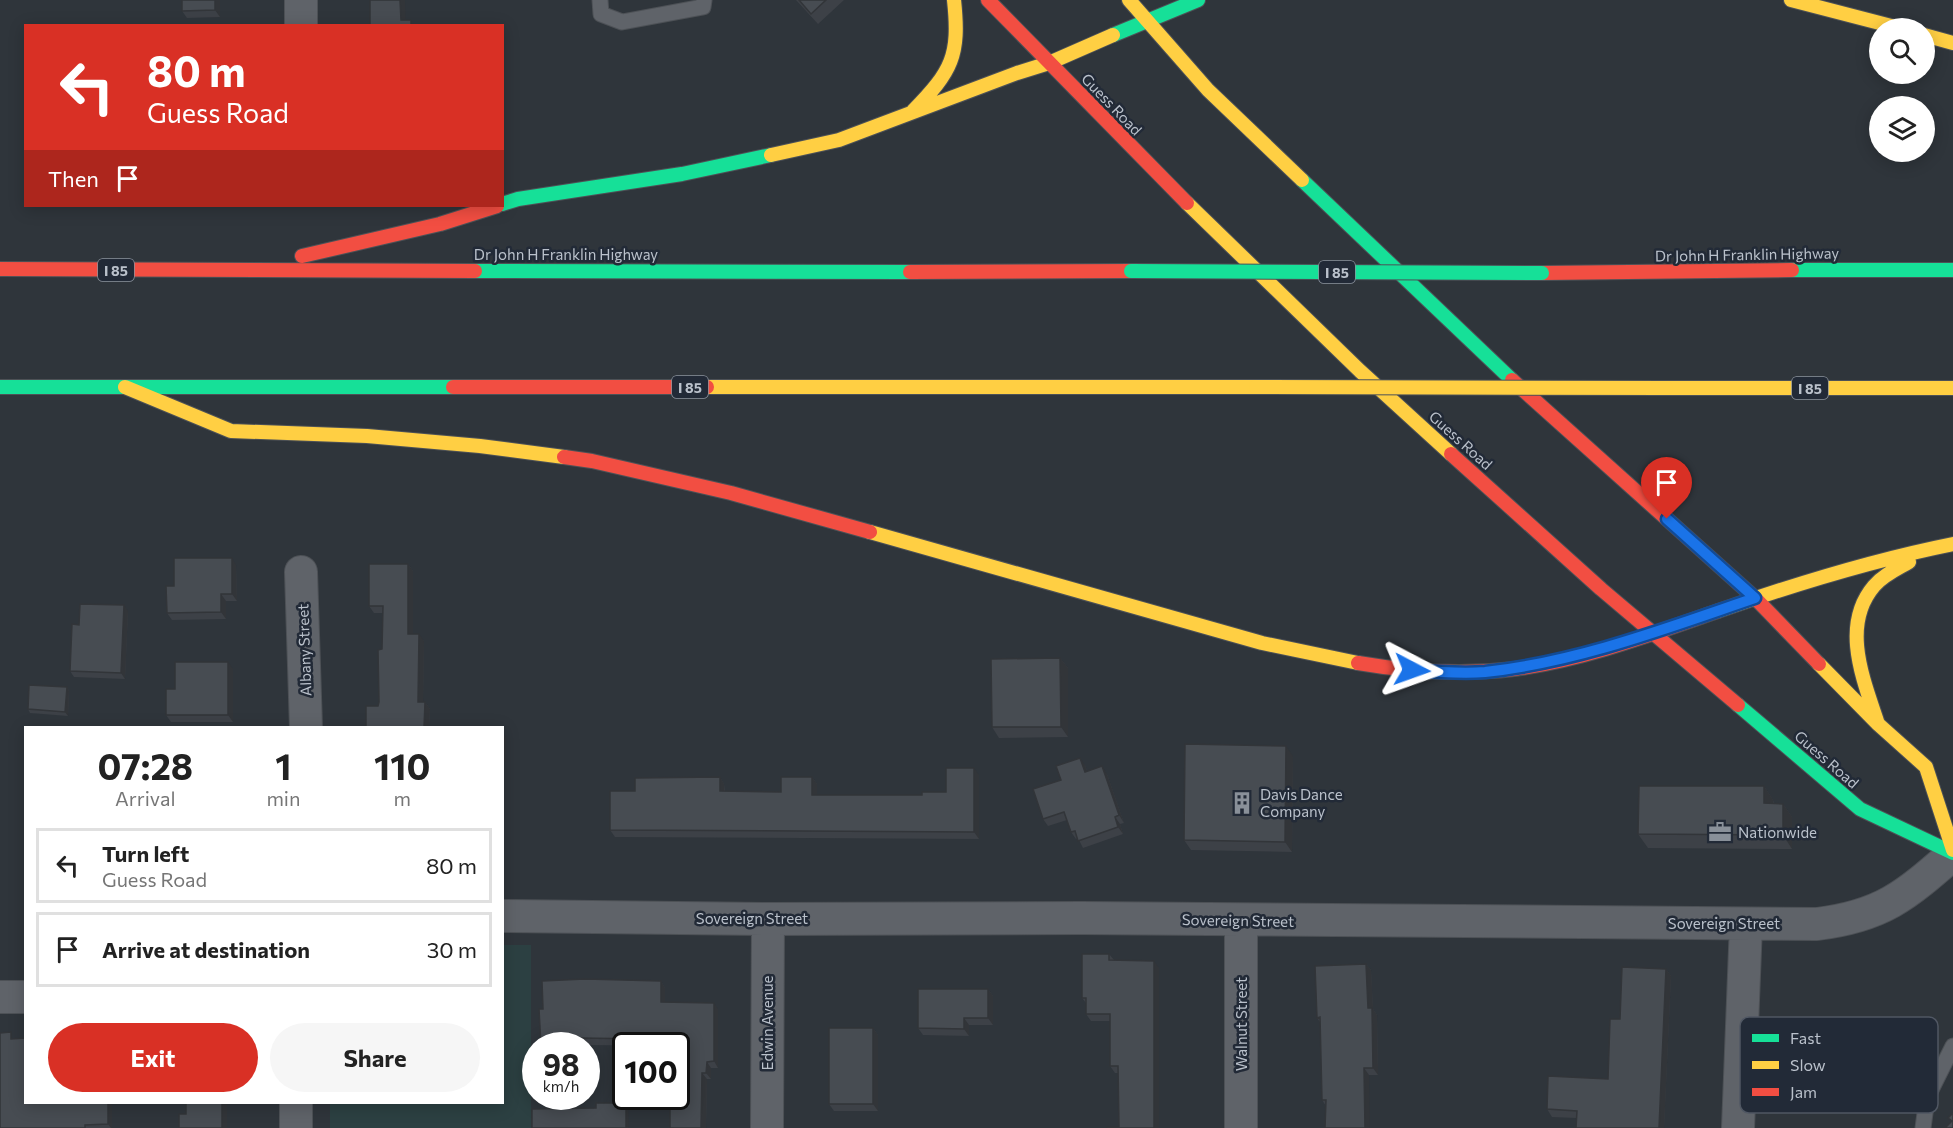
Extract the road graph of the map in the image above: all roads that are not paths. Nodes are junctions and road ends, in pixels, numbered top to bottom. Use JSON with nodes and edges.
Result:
{"nodes":[{"id":1,"x":301,"y":0,"type":"edge"},
{"id":2,"x":600,"y":0,"type":"edge"},
{"id":3,"x":704,"y":0,"type":"edge"},
{"id":4,"x":954,"y":0,"type":"edge"},
{"id":5,"x":988,"y":0,"type":"edge"},
{"id":6,"x":1129,"y":0,"type":"edge"},
{"id":7,"x":1198,"y":0,"type":"edge"},
{"id":8,"x":1791,"y":0,"type":"edge"},
{"id":9,"x":1147,"y":20,"type":"junction"},
{"id":10,"x":1869,"y":20,"type":"edge"},
{"id":11,"x":301,"y":24,"type":"edge"},
{"id":12,"x":1935,"y":38,"type":"edge"},
{"id":13,"x":1953,"y":43,"type":"edge"},
{"id":14,"x":1049,"y":63,"type":"junction"},
{"id":15,"x":910,"y":114,"type":"junction"},
{"id":16,"x":504,"y":203,"type":"edge"},
{"id":17,"x":494,"y":207,"type":"edge"},
{"id":18,"x":0,"y":269,"type":"edge"},
{"id":19,"x":233,"y":270,"type":"junction"},
{"id":20,"x":1953,"y":270,"type":"edge"},
{"id":21,"x":0,"y":387,"type":"edge"},
{"id":22,"x":125,"y":387,"type":"junction"},
{"id":23,"x":1953,"y":388,"type":"edge"},
{"id":24,"x":1953,"y":544,"type":"edge"},
{"id":25,"x":1928,"y":549,"type":"junction"},
{"id":26,"x":301,"y":572,"type":"dead end"},
{"id":27,"x":1755,"y":598,"type":"junction"},
{"id":28,"x":1652,"y":634,"type":"junction"},
{"id":29,"x":1878,"y":724,"type":"junction"},
{"id":30,"x":306,"y":726,"type":"edge"},
{"id":31,"x":1953,"y":852,"type":"edge"},
{"id":32,"x":504,"y":916,"type":"edge"},
{"id":33,"x":768,"y":919,"type":"junction"},
{"id":34,"x":1241,"y":920,"type":"junction"},
{"id":35,"x":1746,"y":924,"type":"junction"},
{"id":36,"x":0,"y":997,"type":"edge"},
{"id":37,"x":24,"y":997,"type":"edge"},
{"id":38,"x":1742,"y":1017,"type":"edge"},
{"id":39,"x":1953,"y":1046,"type":"edge"},
{"id":40,"x":1938,"y":1076,"type":"edge"},
{"id":41,"x":1740,"y":1077,"type":"edge"},
{"id":42,"x":296,"y":1104,"type":"edge"},
{"id":43,"x":1925,"y":1113,"type":"edge"},
{"id":44,"x":296,"y":1128,"type":"edge"},
{"id":45,"x":766,"y":1128,"type":"edge"},
{"id":46,"x":1241,"y":1128,"type":"edge"},
{"id":47,"x":1738,"y":1128,"type":"edge"},
{"id":48,"x":1923,"y":1128,"type":"edge"}],
"edges":[{"from":1,"to":11,"type":"street"},
{"from":2,"to":3,"type":"lane"},
{"from":4,"to":15,"type":"main road"},
{"from":5,"to":14,"type":"main road","name":"Guess Road"},
{"from":6,"to":9,"type":"main road"},
{"from":7,"to":9,"type":"main road"},
{"from":8,"to":10,"type":"main road"},
{"from":9,"to":14,"type":"main road"},
{"from":9,"to":27,"type":"main road"},
{"from":12,"to":13,"type":"main road"},
{"from":14,"to":15,"type":"main road"},
{"from":14,"to":28,"type":"main road","name":"Guess Road"},
{"from":15,"to":16,"type":"main road"},
{"from":17,"to":19,"type":"main road"},
{"from":18,"to":19,"type":"main road","name":"Dr John H Franklin Highway","number":"I 85"},
{"from":19,"to":20,"type":"main road","name":"Dr John H Franklin Highway","number":"I 85","bridge":true},
{"from":21,"to":22,"type":"main road","number":"I 85"},
{"from":22,"to":23,"type":"main road","number":"I 85","bridge":true},
{"from":22,"to":28,"type":"main road"},
{"from":24,"to":25,"type":"main road"},
{"from":25,"to":27,"type":"main road"},
{"from":25,"to":29,"type":"main road"},
{"from":26,"to":30,"type":"street","name":"Albany Street"},
{"from":27,"to":28,"type":"main road"},
{"from":27,"to":29,"type":"main road"},
{"from":28,"to":31,"type":"main road","name":"Guess Road"},
{"from":29,"to":31,"type":"main road"},
{"from":31,"to":35,"type":"street","name":"Sovereign Street"},
{"from":32,"to":33,"type":"street","name":"Sovereign Street"},
{"from":33,"to":34,"type":"street","name":"Sovereign Street"},
{"from":33,"to":45,"type":"street","name":"Edwin Avenue"},
{"from":34,"to":35,"type":"street","name":"Sovereign Street"},
{"from":34,"to":46,"type":"street","name":"Walnut Street"},
{"from":35,"to":38,"type":"street"},
{"from":36,"to":37,"type":"street"},
{"from":39,"to":40,"type":"lane"},
{"from":41,"to":47,"type":"street"},
{"from":42,"to":44,"type":"street"},
{"from":43,"to":48,"type":"lane"}]}
